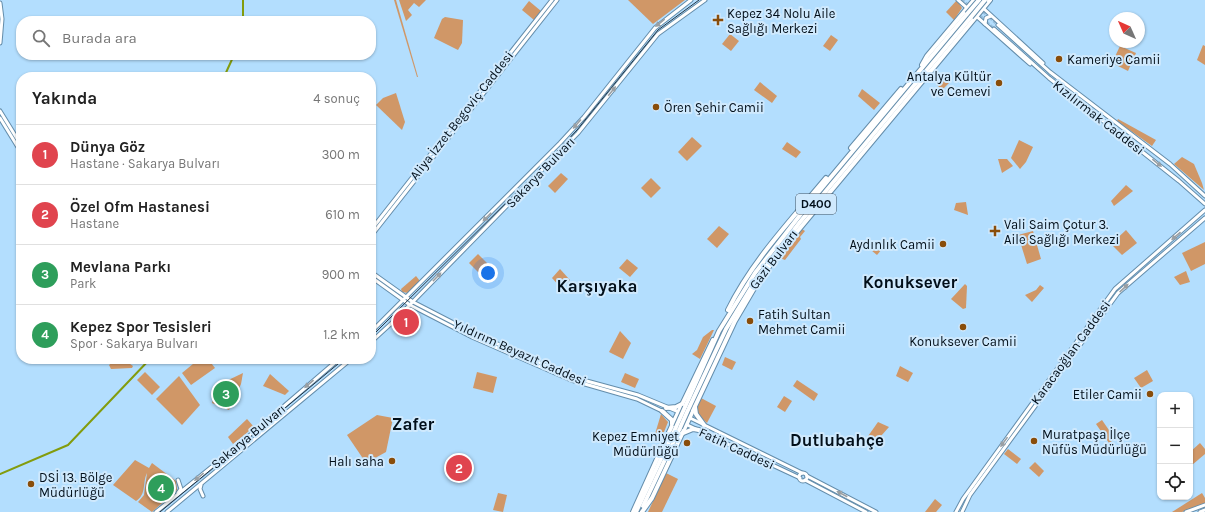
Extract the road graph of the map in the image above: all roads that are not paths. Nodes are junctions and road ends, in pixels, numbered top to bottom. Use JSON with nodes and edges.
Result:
{"nodes":[{"id":1,"x":552,"y":0,"type":"edge"},
{"id":2,"x":557,"y":0,"type":"edge"},
{"id":3,"x":705,"y":0,"type":"edge"},
{"id":4,"x":958,"y":0,"type":"edge"},
{"id":5,"x":974,"y":0,"type":"edge"},
{"id":6,"x":979,"y":0,"type":"edge"},
{"id":7,"x":985,"y":0,"type":"edge"},
{"id":8,"x":990,"y":0,"type":"edge"},
{"id":9,"x":690,"y":1,"type":"edge"},
{"id":10,"x":0,"y":3,"type":"edge"},
{"id":11,"x":961,"y":3,"type":"junction"},
{"id":12,"x":692,"y":8,"type":"junction"},
{"id":13,"x":967,"y":8,"type":"junction"},
{"id":14,"x":983,"y":8,"type":"junction"},
{"id":15,"x":967,"y":15,"type":"junction"},
{"id":16,"x":977,"y":16,"type":"junction"},
{"id":17,"x":993,"y":17,"type":"junction"},
{"id":18,"x":986,"y":25,"type":"junction"},
{"id":19,"x":998,"y":25,"type":"tunnel mouth"},
{"id":20,"x":994,"y":29,"type":"tunnel mouth"},
{"id":21,"x":0,"y":43,"type":"edge"},
{"id":22,"x":936,"y":66,"type":"junction"},
{"id":23,"x":1050,"y":72,"type":"junction"},
{"id":24,"x":1049,"y":78,"type":"junction"},
{"id":25,"x":918,"y":81,"type":"junction"},
{"id":26,"x":0,"y":111,"type":"edge"},
{"id":27,"x":0,"y":118,"type":"edge"},
{"id":28,"x":16,"y":138,"type":"edge"},
{"id":29,"x":16,"y":144,"type":"edge"},
{"id":30,"x":1205,"y":196,"type":"edge"},
{"id":31,"x":1205,"y":203,"type":"edge"},
{"id":32,"x":1205,"y":210,"type":"edge"},
{"id":33,"x":1205,"y":218,"type":"edge"},
{"id":34,"x":376,"y":224,"type":"edge"},
{"id":35,"x":376,"y":230,"type":"edge"},
{"id":36,"x":376,"y":276,"type":"edge"},
{"id":37,"x":376,"y":281,"type":"edge"},
{"id":38,"x":406,"y":298,"type":"junction"},
{"id":39,"x":403,"y":301,"type":"junction"},
{"id":40,"x":413,"y":302,"type":"junction"},
{"id":41,"x":410,"y":305,"type":"junction"},
{"id":42,"x":376,"y":327,"type":"edge"},
{"id":43,"x":726,"y":329,"type":"junction"},
{"id":44,"x":376,"y":337,"type":"edge"},
{"id":45,"x":715,"y":363,"type":"junction"},
{"id":46,"x":333,"y":364,"type":"edge"},
{"id":47,"x":345,"y":364,"type":"edge"},
{"id":48,"x":695,"y":406,"type":"junction"},
{"id":49,"x":685,"y":407,"type":"junction"},
{"id":50,"x":666,"y":408,"type":"junction"},
{"id":51,"x":662,"y":411,"type":"junction"},
{"id":52,"x":678,"y":412,"type":"junction"},
{"id":53,"x":674,"y":418,"type":"junction"},
{"id":54,"x":689,"y":418,"type":"junction"},
{"id":55,"x":686,"y":424,"type":"junction"},
{"id":56,"x":704,"y":426,"type":"junction"},
{"id":57,"x":670,"y":428,"type":"junction"},
{"id":58,"x":678,"y":428,"type":"junction"},
{"id":59,"x":699,"y":430,"type":"junction"},
{"id":60,"x":681,"y":434,"type":"junction"},
{"id":61,"x":802,"y":473,"type":"junction"},
{"id":62,"x":807,"y":476,"type":"junction"},
{"id":63,"x":800,"y":478,"type":"junction"},
{"id":64,"x":178,"y":480,"type":"dead end"},
{"id":65,"x":805,"y":480,"type":"junction"},
{"id":66,"x":202,"y":483,"type":"junction"},
{"id":67,"x":176,"y":496,"type":"junction"},
{"id":68,"x":204,"y":496,"type":"dead end"},
{"id":69,"x":1205,"y":506,"type":"edge"},
{"id":70,"x":1205,"y":510,"type":"edge"},
{"id":71,"x":156,"y":512,"type":"edge"},
{"id":72,"x":167,"y":512,"type":"edge"},
{"id":73,"x":635,"y":512,"type":"edge"},
{"id":74,"x":641,"y":512,"type":"edge"},
{"id":75,"x":866,"y":512,"type":"edge"},
{"id":76,"x":876,"y":512,"type":"edge"},
{"id":77,"x":956,"y":512,"type":"edge"},
{"id":78,"x":962,"y":512,"type":"edge"},
{"id":79,"x":1186,"y":512,"type":"edge"},
{"id":80,"x":1192,"y":512,"type":"edge"},
{"id":81,"x":1200,"y":512,"type":"edge"}],
"edges":[{"from":1,"to":34,"type":"main road","name":"Aliya İzzet Begoviç Caddesi"},
{"from":2,"to":35,"type":"main road","name":"Aliya İzzet Begoviç Caddesi"},
{"from":3,"to":12,"type":"main road","name":"Sakarya Bulvarı"},
{"from":4,"to":11,"type":"main road"},
{"from":5,"to":13,"type":"highway"},
{"from":5,"to":14,"type":"main road"},
{"from":6,"to":15,"type":"highway","name":"Gazi Bulvarı","number":"D400","bridge":true},
{"from":7,"to":15,"type":"highway","name":"Gazi Bulvarı","number":"D400","bridge":true},
{"from":8,"to":14,"type":"highway"},
{"from":9,"to":12,"type":"main road"},
{"from":9,"to":38,"type":"main road","name":"Sakarya Bulvarı","one_way":true},
{"from":10,"to":21,"type":"main road"},
{"from":11,"to":13,"type":"main road"},
{"from":11,"to":15,"type":"main road"},
{"from":40,"to":12,"type":"main road","name":"Sakarya Bulvarı","one_way":true},
{"from":13,"to":15,"type":"highway"},
{"from":13,"to":16,"type":"main road"},
{"from":14,"to":16,"type":"highway"},
{"from":14,"to":17,"type":"main road"},
{"from":15,"to":25,"type":"highway","name":"Gazi Bulvarı","number":"D400"},
{"from":15,"to":49,"type":"highway","name":"Gazi Bulvarı","number":"D400"},
{"from":16,"to":18,"type":"main road"},
{"from":16,"to":22,"type":"highway"},
{"from":17,"to":18,"type":"main road"},
{"from":17,"to":23,"type":"main road"},
{"from":18,"to":24,"type":"main road"},
{"from":19,"to":23,"type":"main road","name":"Kızılırmak Caddesi"},
{"from":20,"to":24,"type":"main road","name":"Kızılırmak Caddesi"},
{"from":22,"to":25,"type":"highway"},
{"from":22,"to":45,"type":"highway"},
{"from":23,"to":30,"type":"main road","name":"Kızılırmak Caddesi"},
{"from":24,"to":31,"type":"main road","name":"Kızılırmak Caddesi","one_way":true},
{"from":25,"to":43,"type":"highway","name":"Gazi Bulvarı","number":"D400"},
{"from":26,"to":28,"type":"main road"},
{"from":27,"to":29,"type":"main road"},
{"from":32,"to":77,"type":"main road","name":"Karacaoğlan Caddesi","one_way":true},
{"from":78,"to":33,"type":"main road","name":"Karacaoğlan Caddesi","one_way":true},
{"from":36,"to":38,"type":"main road","name":"Yıldırım Beyazıt Caddesi"},
{"from":37,"to":39,"type":"main road","name":"Yıldırım Beyazıt Caddesi"},
{"from":38,"to":39,"type":"main road","name":"Sakarya Bulvarı"},
{"from":38,"to":40,"type":"main road","name":"Yıldırım Beyazıt Caddesi"},
{"from":39,"to":41,"type":"main road","name":"Yıldırım Beyazıt Caddesi"},
{"from":39,"to":42,"type":"main road","name":"Sakarya Bulvarı"},
{"from":40,"to":41,"type":"main road","name":"Sakarya Bulvarı"},
{"from":40,"to":50,"type":"main road","name":"Yıldırım Beyazıt Caddesi"},
{"from":41,"to":44,"type":"main road","name":"Sakarya Bulvarı"},
{"from":41,"to":51,"type":"main road","name":"Yıldırım Beyazıt Caddesi"},
{"from":43,"to":45,"type":"highway"},
{"from":43,"to":49,"type":"highway","name":"Gazi Bulvarı","number":"D400"},
{"from":45,"to":48,"type":"highway"},
{"from":46,"to":67,"type":"main road","name":"Sakarya Bulvarı","one_way":true},
{"from":47,"to":66,"type":"main road","name":"Sakarya Bulvarı"},
{"from":48,"to":54,"type":"highway"},
{"from":48,"to":56,"type":"highway"},
{"from":49,"to":50,"type":"highway"},
{"from":49,"to":52,"type":"highway"},
{"from":49,"to":58,"type":"highway","name":"Gazi Bulvarı","number":"D400","bridge":true},
{"from":50,"to":52,"type":"main road","name":"Yıldırım Beyazıt Caddesi"},
{"from":51,"to":53,"type":"main road","name":"Yıldırım Beyazıt Caddesi"},
{"from":51,"to":57,"type":"highway"},
{"from":52,"to":53,"type":"highway"},
{"from":52,"to":54,"type":"main road","name":"Fatih Caddesi"},
{"from":53,"to":55,"type":"main road","name":"Fatih Caddesi"},
{"from":53,"to":57,"type":"highway"},
{"from":54,"to":55,"type":"highway"},
{"from":54,"to":56,"type":"main road","name":"Fatih Caddesi"},
{"from":55,"to":59,"type":"main road","name":"Fatih Caddesi"},
{"from":55,"to":60,"type":"highway"},
{"from":56,"to":61,"type":"main road","name":"Fatih Caddesi"},
{"from":57,"to":73,"type":"highway"},
{"from":58,"to":73,"type":"highway","name":"Gazi Bulvarı","number":"D400"},
{"from":58,"to":74,"type":"highway","name":"Gazi Bulvarı","number":"D400"},
{"from":59,"to":60,"type":"highway"},
{"from":59,"to":63,"type":"main road","name":"Fatih Caddesi"},
{"from":60,"to":74,"type":"highway"},
{"from":61,"to":62,"type":"main road","name":"Fatih Caddesi"},
{"from":61,"to":63,"type":"main road"},
{"from":62,"to":65,"type":"main road"},
{"from":76,"to":62,"type":"main road","name":"Fatih Caddesi","one_way":true},
{"from":63,"to":65,"type":"main road","name":"Fatih Caddesi"},
{"from":64,"to":67,"type":"main road"},
{"from":65,"to":75,"type":"main road"},
{"from":66,"to":68,"type":"main road"},
{"from":66,"to":72,"type":"main road","name":"Sakarya Bulvarı"},
{"from":67,"to":71,"type":"main road","name":"Sakarya Bulvarı"},
{"from":69,"to":79,"type":"main road"},
{"from":69,"to":80,"type":"main road"},
{"from":70,"to":81,"type":"main road"}]}
